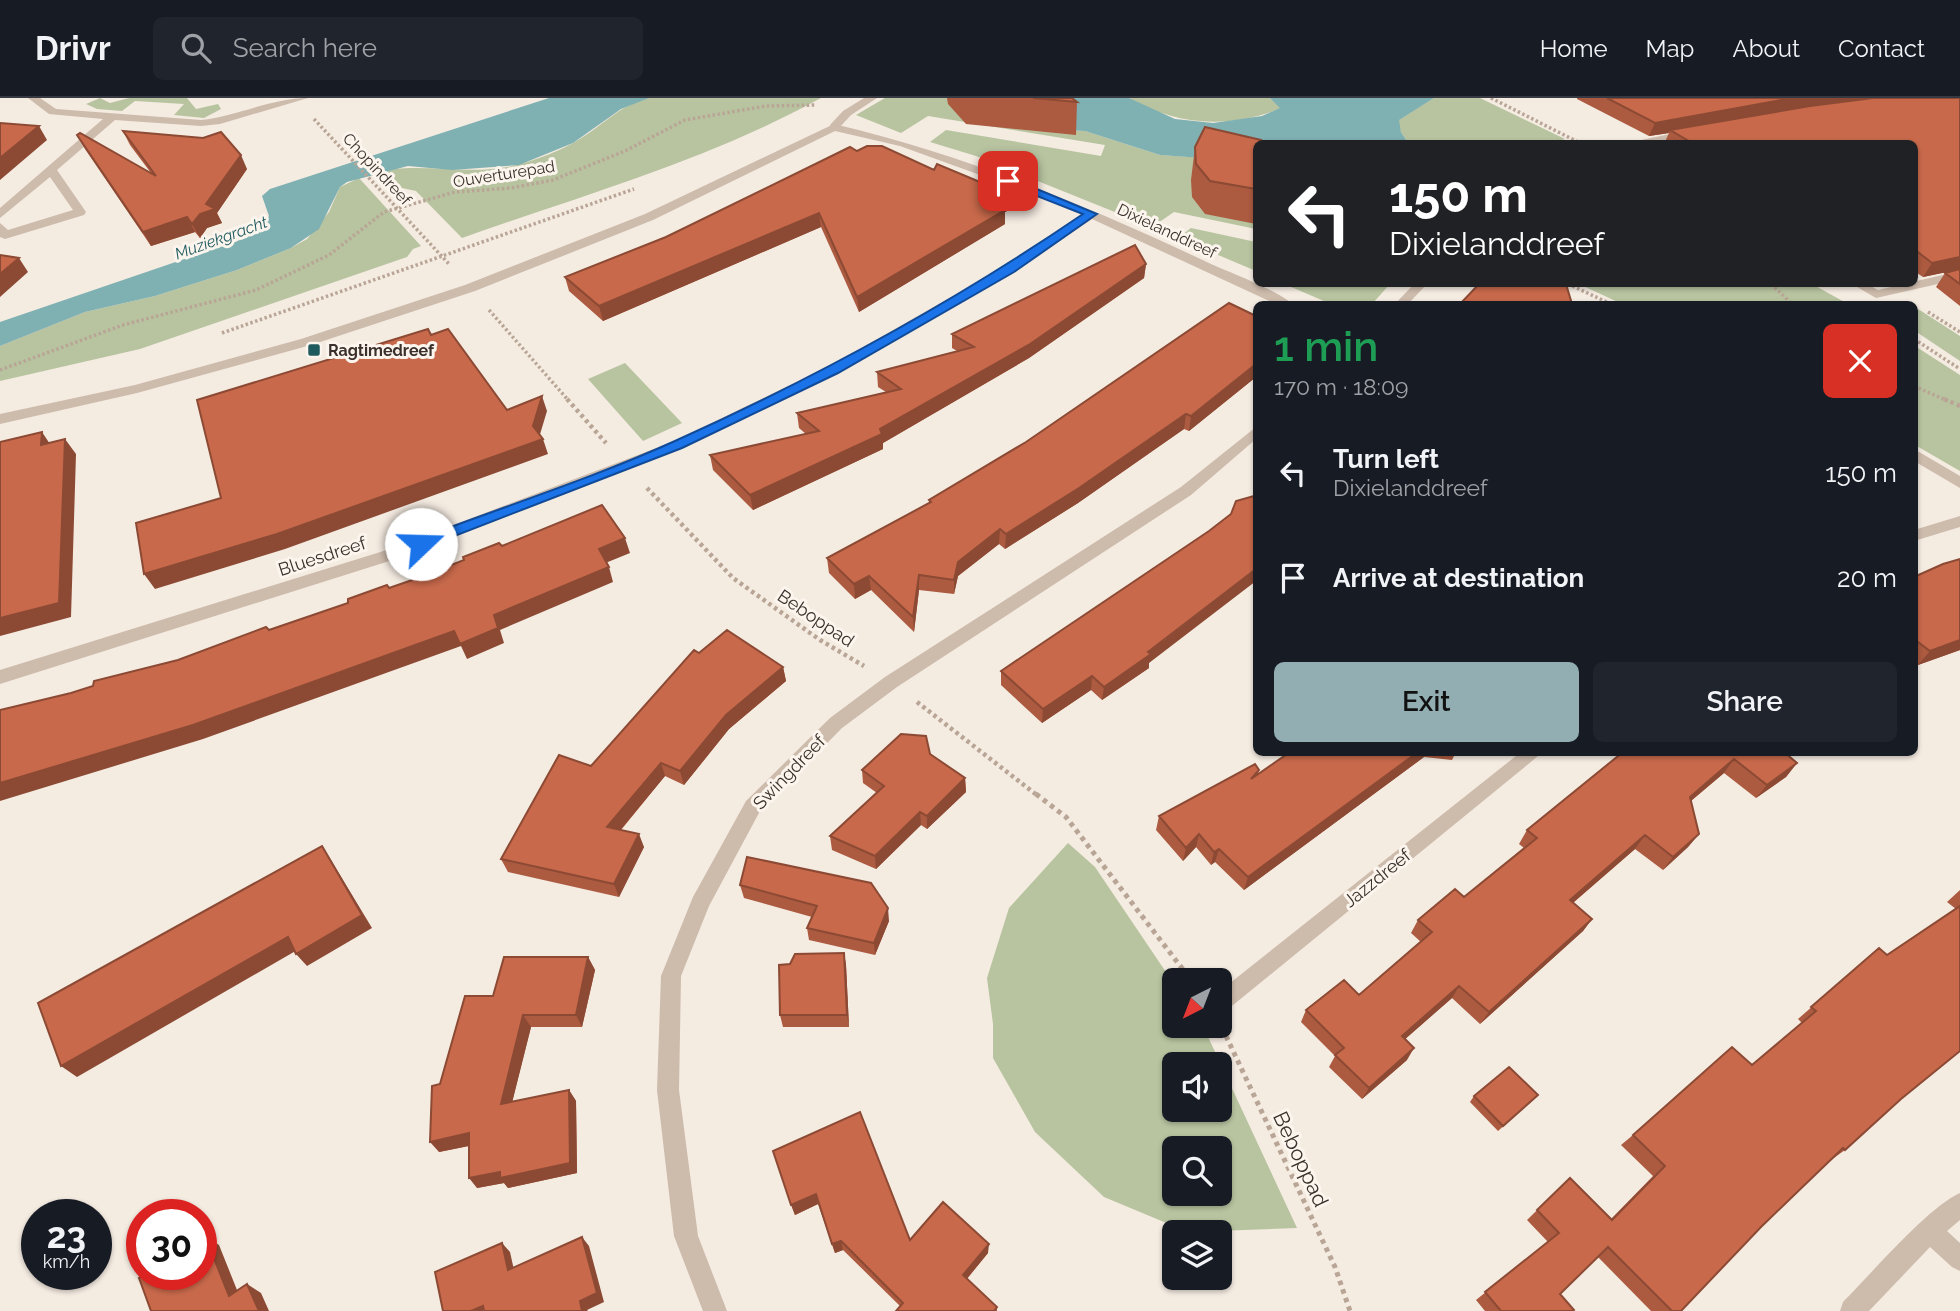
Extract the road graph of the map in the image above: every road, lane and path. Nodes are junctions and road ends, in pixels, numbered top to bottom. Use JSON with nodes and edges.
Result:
{"nodes":[{"id":1,"x":33,"y":98,"type":"edge"},
{"id":2,"x":872,"y":98,"type":"edge"},
{"id":3,"x":1491,"y":98,"type":"edge"},
{"id":4,"x":300,"y":99,"type":"edge"},
{"id":5,"x":825,"y":108,"type":"dead end"},
{"id":6,"x":113,"y":116,"type":"junction"},
{"id":7,"x":834,"y":127,"type":"junction"},
{"id":8,"x":1708,"y":130,"type":"edge"},
{"id":9,"x":1574,"y":140,"type":"edge"},
{"id":10,"x":1651,"y":140,"type":"edge"},
{"id":11,"x":51,"y":170,"type":"junction"},
{"id":12,"x":639,"y":187,"type":"dead end"},
{"id":13,"x":398,"y":209,"type":"junction"},
{"id":14,"x":1091,"y":214,"type":"junction"},
{"id":15,"x":0,"y":215,"type":"edge"},
{"id":16,"x":0,"y":227,"type":"edge"},
{"id":17,"x":442,"y":257,"type":"junction"},
{"id":18,"x":1960,"y":275,"type":"edge"},
{"id":19,"x":1918,"y":284,"type":"edge"},
{"id":20,"x":1418,"y":287,"type":"edge"},
{"id":21,"x":1574,"y":287,"type":"edge"},
{"id":22,"x":1774,"y":287,"type":"edge"},
{"id":23,"x":1863,"y":287,"type":"edge"},
{"id":24,"x":1907,"y":287,"type":"edge"},
{"id":25,"x":470,"y":288,"type":"junction"},
{"id":26,"x":1279,"y":301,"type":"edge"},
{"id":27,"x":1404,"y":301,"type":"edge"},
{"id":28,"x":1605,"y":301,"type":"edge"},
{"id":29,"x":1789,"y":301,"type":"edge"},
{"id":30,"x":220,"y":334,"type":"dead end"},
{"id":31,"x":1918,"y":342,"type":"edge"},
{"id":32,"x":1960,"y":369,"type":"edge"},
{"id":33,"x":0,"y":370,"type":"edge"},
{"id":34,"x":1918,"y":388,"type":"edge"},
{"id":35,"x":1960,"y":406,"type":"edge"},
{"id":36,"x":0,"y":419,"type":"edge"},
{"id":37,"x":1253,"y":435,"type":"edge"},
{"id":38,"x":1918,"y":457,"type":"edge"},
{"id":39,"x":626,"y":466,"type":"junction"},
{"id":40,"x":1960,"y":483,"type":"edge"},
{"id":41,"x":1960,"y":521,"type":"edge"},
{"id":42,"x":1918,"y":535,"type":"edge"},
{"id":43,"x":0,"y":677,"type":"edge"},
{"id":44,"x":891,"y":682,"type":"junction"},
{"id":45,"x":1529,"y":756,"type":"edge"},
{"id":46,"x":1182,"y":968,"type":"edge"},
{"id":47,"x":1232,"y":993,"type":"edge"},
{"id":48,"x":1228,"y":1038,"type":"edge"},
{"id":49,"x":1960,"y":1205,"type":"edge"},
{"id":50,"x":1930,"y":1231,"type":"junction"},
{"id":51,"x":1960,"y":1259,"type":"edge"},
{"id":52,"x":715,"y":1311,"type":"edge"},
{"id":53,"x":1350,"y":1311,"type":"edge"},
{"id":54,"x":1852,"y":1311,"type":"edge"}],
"edges":[{"from":1,"to":6,"type":"street"},
{"from":2,"to":7,"type":"street"},
{"from":3,"to":9,"type":"path"},
{"from":4,"to":6,"type":"street"},
{"from":4,"to":13,"type":"path","name":"Chopindreef"},
{"from":5,"to":13,"type":"path","name":"Ouverturepad"},
{"from":6,"to":11,"type":"street"},
{"from":7,"to":14,"type":"street","name":"Dixielanddreef"},
{"from":7,"to":25,"type":"street"},
{"from":8,"to":10,"type":"street"},
{"from":11,"to":15,"type":"street"},
{"from":11,"to":16,"type":"street"},
{"from":12,"to":17,"type":"path"},
{"from":13,"to":17,"type":"path","name":"Chopindreef"},
{"from":13,"to":33,"type":"path","name":"Ouverturepad"},
{"from":14,"to":26,"type":"street","name":"Dixielanddreef"},
{"from":14,"to":39,"type":"street","name":"Bluesdreef"},
{"from":17,"to":25,"type":"path","name":"Beboppad"},
{"from":17,"to":30,"type":"path"},
{"from":18,"to":19,"type":"street"},
{"from":20,"to":27,"type":"street"},
{"from":21,"to":28,"type":"path"},
{"from":22,"to":29,"type":"path"},
{"from":23,"to":24,"type":"street"},
{"from":25,"to":36,"type":"street"},
{"from":25,"to":39,"type":"path","name":"Beboppad"},
{"from":31,"to":32,"type":"path"},
{"from":34,"to":35,"type":"path"},
{"from":37,"to":44,"type":"street","name":"Swingdreef"},
{"from":38,"to":40,"type":"street"},
{"from":39,"to":43,"type":"street","name":"Bluesdreef"},
{"from":39,"to":44,"type":"path","name":"Beboppad"},
{"from":41,"to":42,"type":"street"},
{"from":44,"to":46,"type":"path","name":"Beboppad"},
{"from":44,"to":52,"type":"street","name":"Swingdreef"},
{"from":45,"to":47,"type":"street","name":"Jazzdreef"},
{"from":48,"to":53,"type":"path","name":"Beboppad"},
{"from":49,"to":50,"type":"street"},
{"from":50,"to":51,"type":"street"},
{"from":50,"to":54,"type":"street"}]}
